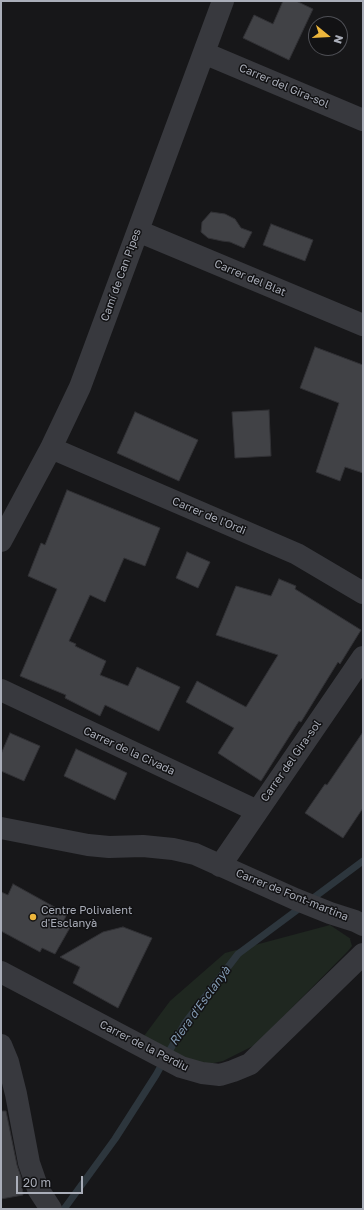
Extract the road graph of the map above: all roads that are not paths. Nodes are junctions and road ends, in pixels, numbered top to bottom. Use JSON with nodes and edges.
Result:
{"nodes":[{"id":1,"x":223,"y":1,"type":"edge"},
{"id":2,"x":204,"y":53,"type":"junction"},
{"id":3,"x":363,"y":120,"type":"edge"},
{"id":4,"x":138,"y":232,"type":"junction"},
{"id":5,"x":363,"y":325,"type":"edge"},
{"id":6,"x":51,"y":448,"type":"junction"},
{"id":7,"x":1,"y":541,"type":"edge"},
{"id":8,"x":363,"y":593,"type":"edge"},
{"id":9,"x":363,"y":657,"type":"edge"},
{"id":10,"x":1,"y":690,"type":"edge"},
{"id":11,"x":257,"y":812,"type":"junction"},
{"id":12,"x":1,"y":828,"type":"edge"},
{"id":13,"x":220,"y":866,"type":"junction"},
{"id":14,"x":363,"y":925,"type":"edge"},
{"id":15,"x":363,"y":954,"type":"edge"},
{"id":16,"x":4,"y":975,"type":"edge"},
{"id":17,"x":1,"y":1045,"type":"edge"},
{"id":18,"x":51,"y":1208,"type":"edge"}],
"edges":[{"from":1,"to":2,"type":"street","name":"Camí de Can Pipes"},
{"from":2,"to":3,"type":"street","name":"Carrer del Gira-sol"},
{"from":2,"to":4,"type":"street","name":"Camí de Can Pipes"},
{"from":4,"to":5,"type":"street","name":"Carrer del Blat"},
{"from":4,"to":6,"type":"street","name":"Camí de Can Pipes"},
{"from":6,"to":7,"type":"street","name":"Camí de Can Pipes"},
{"from":6,"to":8,"type":"street","name":"Carrer de l'Ordi"},
{"from":9,"to":11,"type":"street","name":"Carrer del Gira-sol"},
{"from":10,"to":11,"type":"street","name":"Carrer de la Civada"},
{"from":11,"to":13,"type":"street","name":"Carrer del Gira-sol"},
{"from":12,"to":13,"type":"street","name":"Carrer de Font-martina"},
{"from":13,"to":14,"type":"street","name":"Carrer de Font-martina"},
{"from":15,"to":16,"type":"street","name":"Carrer de la Perdiu"},
{"from":17,"to":18,"type":"street"}]}
